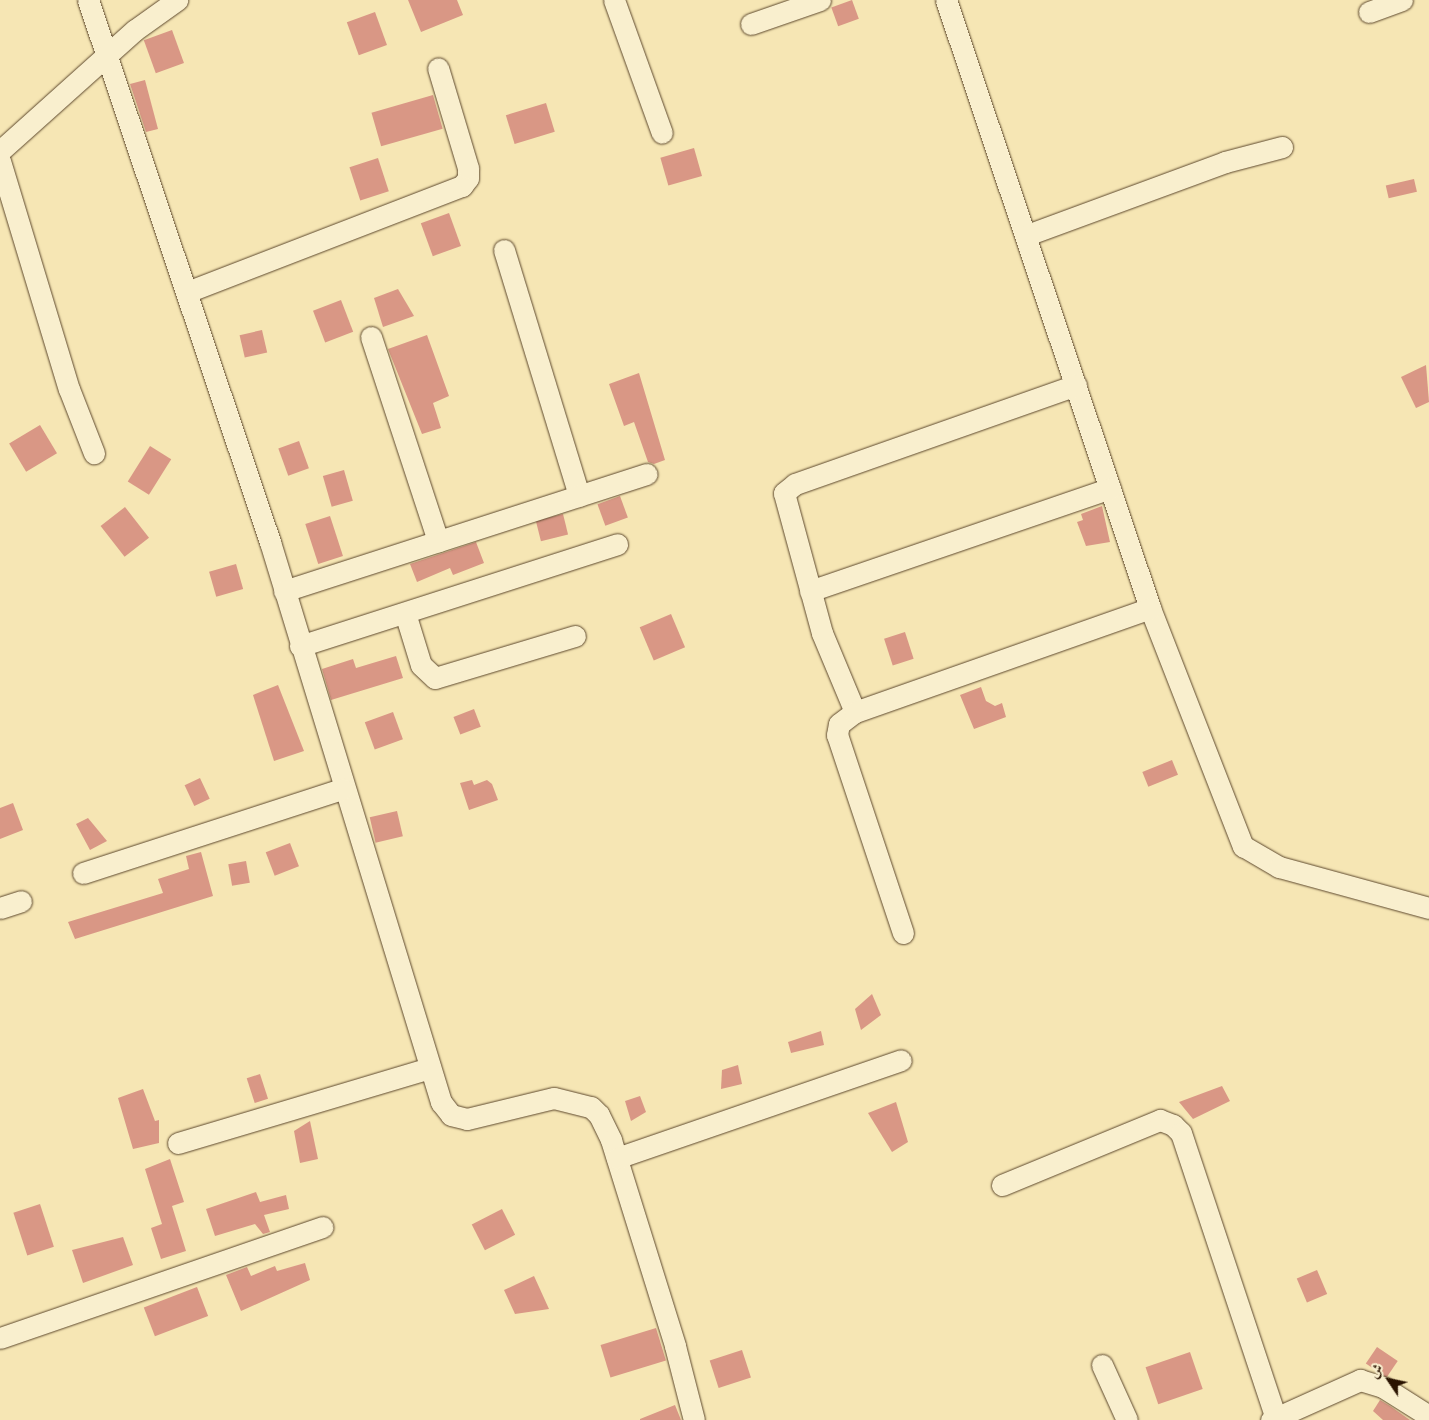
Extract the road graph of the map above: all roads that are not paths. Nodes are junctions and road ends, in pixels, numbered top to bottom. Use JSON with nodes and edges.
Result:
{"nodes":[{"id":1,"x":88,"y":0,"type":"edge"},
{"id":2,"x":177,"y":0,"type":"edge"},
{"id":3,"x":614,"y":0,"type":"edge"},
{"id":4,"x":820,"y":0,"type":"edge"},
{"id":5,"x":946,"y":0,"type":"edge"},
{"id":6,"x":1402,"y":0,"type":"edge"},
{"id":7,"x":1369,"y":12,"type":"dead end"},
{"id":8,"x":751,"y":24,"type":"dead end"},
{"id":9,"x":106,"y":59,"type":"junction"},
{"id":10,"x":438,"y":68,"type":"dead end"},
{"id":11,"x":662,"y":134,"type":"dead end"},
{"id":12,"x":1282,"y":147,"type":"dead end"},
{"id":13,"x":0,"y":151,"type":"edge"},
{"id":14,"x":0,"y":161,"type":"edge"},
{"id":15,"x":1027,"y":235,"type":"junction"},
{"id":16,"x":504,"y":250,"type":"dead end"},
{"id":17,"x":187,"y":292,"type":"junction"},
{"id":18,"x":371,"y":337,"type":"dead end"},
{"id":19,"x":1076,"y":385,"type":"junction"},
{"id":20,"x":94,"y":452,"type":"dead end"},
{"id":21,"x":647,"y":474,"type":"dead end"},
{"id":22,"x":1110,"y":488,"type":"junction"},
{"id":23,"x":580,"y":496,"type":"junction"},
{"id":24,"x":438,"y":541,"type":"junction"},
{"id":25,"x":617,"y":544,"type":"dead end"},
{"id":26,"x":284,"y":591,"type":"junction"},
{"id":27,"x":810,"y":591,"type":"junction"},
{"id":28,"x":1150,"y":608,"type":"junction"},
{"id":29,"x":405,"y":613,"type":"junction"},
{"id":30,"x":575,"y":636,"type":"dead end"},
{"id":31,"x":300,"y":646,"type":"junction"},
{"id":32,"x":855,"y":712,"type":"junction"},
{"id":33,"x":342,"y":789,"type":"junction"},
{"id":34,"x":83,"y":874,"type":"dead end"},
{"id":35,"x":21,"y":901,"type":"dead end"},
{"id":36,"x":0,"y":908,"type":"edge"},
{"id":37,"x":1429,"y":908,"type":"edge"},
{"id":38,"x":903,"y":933,"type":"dead end"},
{"id":39,"x":901,"y":1060,"type":"dead end"},
{"id":40,"x":430,"y":1068,"type":"junction"},
{"id":41,"x":178,"y":1144,"type":"dead end"},
{"id":42,"x":617,"y":1158,"type":"junction"},
{"id":43,"x":1002,"y":1185,"type":"dead end"},
{"id":44,"x":322,"y":1227,"type":"dead end"},
{"id":45,"x":0,"y":1338,"type":"edge"},
{"id":46,"x":1102,"y":1365,"type":"dead end"},
{"id":47,"x":1428,"y":1415,"type":"edge"},
{"id":48,"x":1274,"y":1419,"type":"edge"},
{"id":49,"x":694,"y":1420,"type":"edge"},
{"id":50,"x":1127,"y":1420,"type":"edge"}],
"edges":[{"from":1,"to":9,"type":"street"},
{"from":2,"to":9,"type":"street"},
{"from":3,"to":11,"type":"street"},
{"from":4,"to":8,"type":"street"},
{"from":5,"to":15,"type":"street"},
{"from":6,"to":7,"type":"street"},
{"from":9,"to":13,"type":"street"},
{"from":9,"to":17,"type":"street"},
{"from":10,"to":17,"type":"street"},
{"from":12,"to":15,"type":"street"},
{"from":14,"to":20,"type":"street"},
{"from":15,"to":19,"type":"street"},
{"from":16,"to":23,"type":"street"},
{"from":17,"to":26,"type":"street"},
{"from":18,"to":24,"type":"street"},
{"from":19,"to":22,"type":"street"},
{"from":19,"to":27,"type":"street"},
{"from":21,"to":23,"type":"street"},
{"from":22,"to":27,"type":"street"},
{"from":22,"to":28,"type":"street"},
{"from":23,"to":24,"type":"street"},
{"from":24,"to":26,"type":"street"},
{"from":25,"to":29,"type":"street"},
{"from":26,"to":31,"type":"street"},
{"from":27,"to":32,"type":"street"},
{"from":28,"to":32,"type":"street"},
{"from":28,"to":37,"type":"street"},
{"from":29,"to":30,"type":"street"},
{"from":29,"to":31,"type":"street"},
{"from":31,"to":33,"type":"street"},
{"from":32,"to":38,"type":"street"},
{"from":33,"to":34,"type":"street"},
{"from":33,"to":40,"type":"street"},
{"from":35,"to":36,"type":"street"},
{"from":39,"to":42,"type":"street"},
{"from":40,"to":41,"type":"street"},
{"from":40,"to":42,"type":"street"},
{"from":42,"to":49,"type":"street"},
{"from":43,"to":48,"type":"street"},
{"from":44,"to":45,"type":"street"},
{"from":46,"to":50,"type":"street"},
{"from":47,"to":48,"type":"street"}]}
